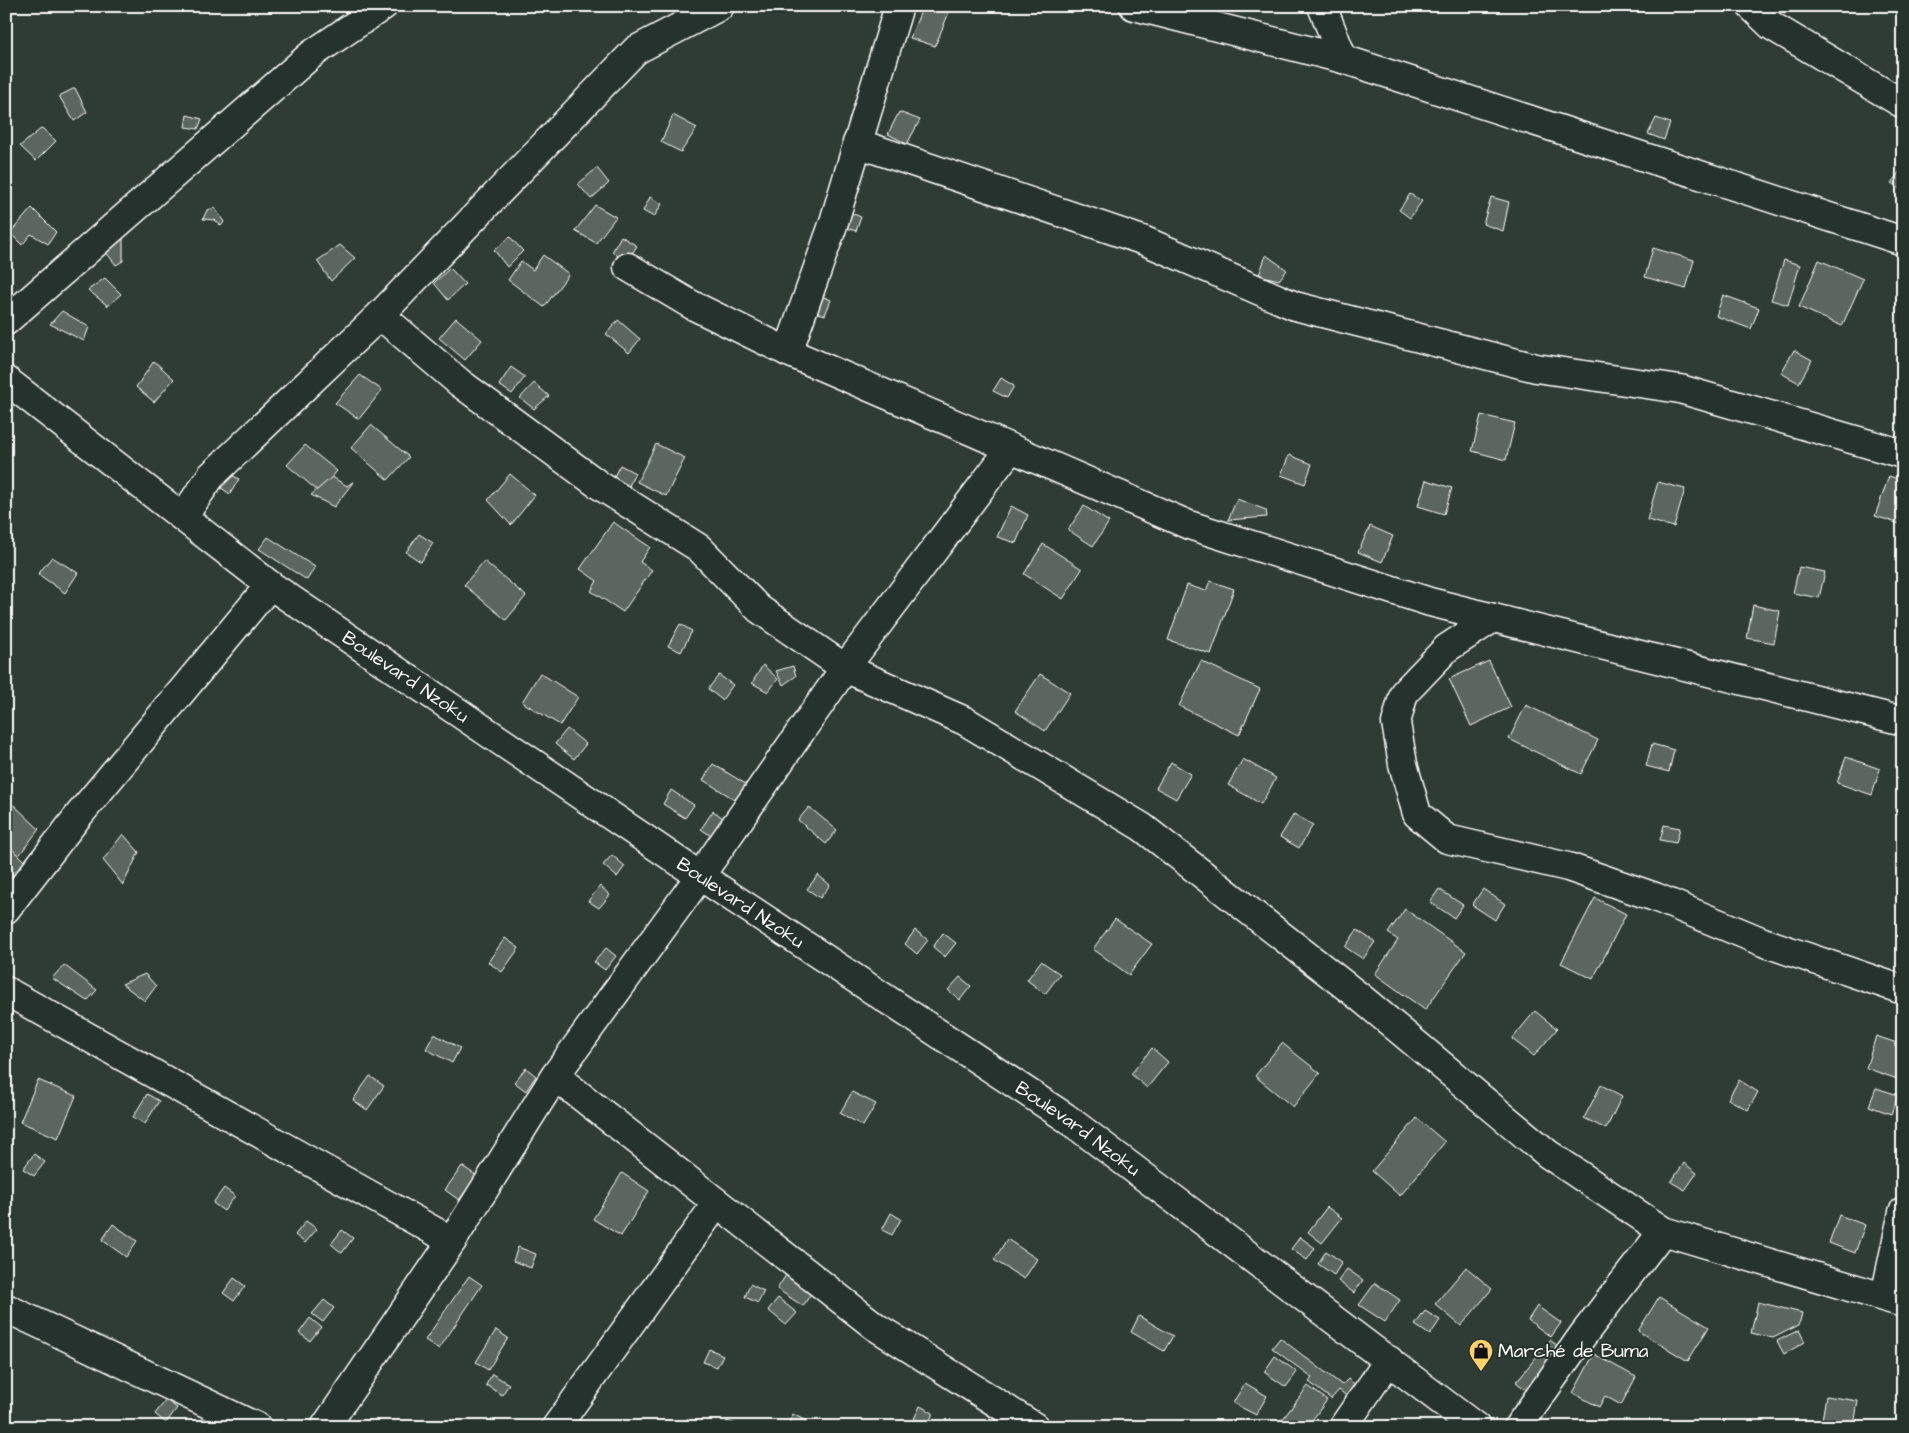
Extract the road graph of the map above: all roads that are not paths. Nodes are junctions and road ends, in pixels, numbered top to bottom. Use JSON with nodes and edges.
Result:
{"nodes":[{"id":1,"x":383,"y":6,"type":"edge"},
{"id":2,"x":720,"y":6,"type":"edge"},
{"id":3,"x":899,"y":6,"type":"edge"},
{"id":4,"x":1134,"y":6,"type":"edge"},
{"id":5,"x":1322,"y":6,"type":"edge"},
{"id":6,"x":1751,"y":6,"type":"edge"},
{"id":7,"x":1343,"y":59,"type":"junction"},
{"id":8,"x":1903,"y":104,"type":"edge"},
{"id":9,"x":857,"y":143,"type":"junction"},
{"id":10,"x":1903,"y":242,"type":"edge"},
{"id":11,"x":628,"y":267,"type":"dead end"},
{"id":12,"x":380,"y":315,"type":"junction"},
{"id":13,"x":6,"y":320,"type":"edge"},
{"id":14,"x":788,"y":352,"type":"junction"},
{"id":15,"x":6,"y":380,"type":"edge"},
{"id":16,"x":1011,"y":448,"type":"junction"},
{"id":17,"x":1903,"y":454,"type":"edge"},
{"id":18,"x":183,"y":517,"type":"junction"},
{"id":19,"x":270,"y":585,"type":"junction"},
{"id":20,"x":1492,"y":618,"type":"junction"},
{"id":21,"x":844,"y":668,"type":"junction"},
{"id":22,"x":1903,"y":721,"type":"edge"},
{"id":23,"x":700,"y":876,"type":"junction"},
{"id":24,"x":6,"y":909,"type":"edge"},
{"id":25,"x":1903,"y":990,"type":"edge"},
{"id":26,"x":6,"y":991,"type":"edge"},
{"id":27,"x":554,"y":1076,"type":"junction"},
{"id":28,"x":718,"y":1203,"type":"junction"},
{"id":29,"x":1903,"y":1212,"type":"edge"},
{"id":30,"x":1663,"y":1231,"type":"junction"},
{"id":31,"x":452,"y":1241,"type":"junction"},
{"id":32,"x":1894,"y":1299,"type":"edge"},
{"id":33,"x":6,"y":1308,"type":"edge"},
{"id":34,"x":1389,"y":1360,"type":"junction"},
{"id":35,"x":257,"y":1427,"type":"edge"},
{"id":36,"x":325,"y":1427,"type":"edge"},
{"id":37,"x":556,"y":1427,"type":"edge"},
{"id":38,"x":1035,"y":1427,"type":"edge"},
{"id":39,"x":1342,"y":1427,"type":"edge"},
{"id":40,"x":1476,"y":1427,"type":"edge"},
{"id":41,"x":1518,"y":1427,"type":"edge"}],
"edges":[{"from":1,"to":13,"type":"street"},
{"from":2,"to":12,"type":"street"},
{"from":3,"to":9,"type":"street"},
{"from":4,"to":7,"type":"street"},
{"from":5,"to":7,"type":"street"},
{"from":6,"to":8,"type":"street"},
{"from":7,"to":10,"type":"street"},
{"from":9,"to":14,"type":"street"},
{"from":9,"to":17,"type":"street"},
{"from":11,"to":14,"type":"street"},
{"from":12,"to":18,"type":"street"},
{"from":12,"to":21,"type":"street"},
{"from":14,"to":16,"type":"street"},
{"from":15,"to":18,"type":"street","name":"Boulevard Nzoku"},
{"from":16,"to":20,"type":"street"},
{"from":16,"to":21,"type":"street"},
{"from":18,"to":19,"type":"street","name":"Boulevard Nzoku"},
{"from":19,"to":23,"type":"street","name":"Boulevard Nzoku"},
{"from":19,"to":24,"type":"street"},
{"from":20,"to":22,"type":"street"},
{"from":20,"to":25,"type":"street"},
{"from":21,"to":23,"type":"street"},
{"from":21,"to":30,"type":"street"},
{"from":23,"to":27,"type":"street"},
{"from":23,"to":34,"type":"street","name":"Boulevard Nzoku"},
{"from":26,"to":31,"type":"street"},
{"from":27,"to":28,"type":"street"},
{"from":27,"to":31,"type":"street"},
{"from":28,"to":37,"type":"street"},
{"from":28,"to":38,"type":"street"},
{"from":29,"to":32,"type":"street"},
{"from":30,"to":32,"type":"street"},
{"from":30,"to":41,"type":"street"},
{"from":31,"to":36,"type":"street"},
{"from":33,"to":35,"type":"street"},
{"from":34,"to":39,"type":"street"},
{"from":34,"to":40,"type":"street","name":"Boulevard Nzoku"}]}
